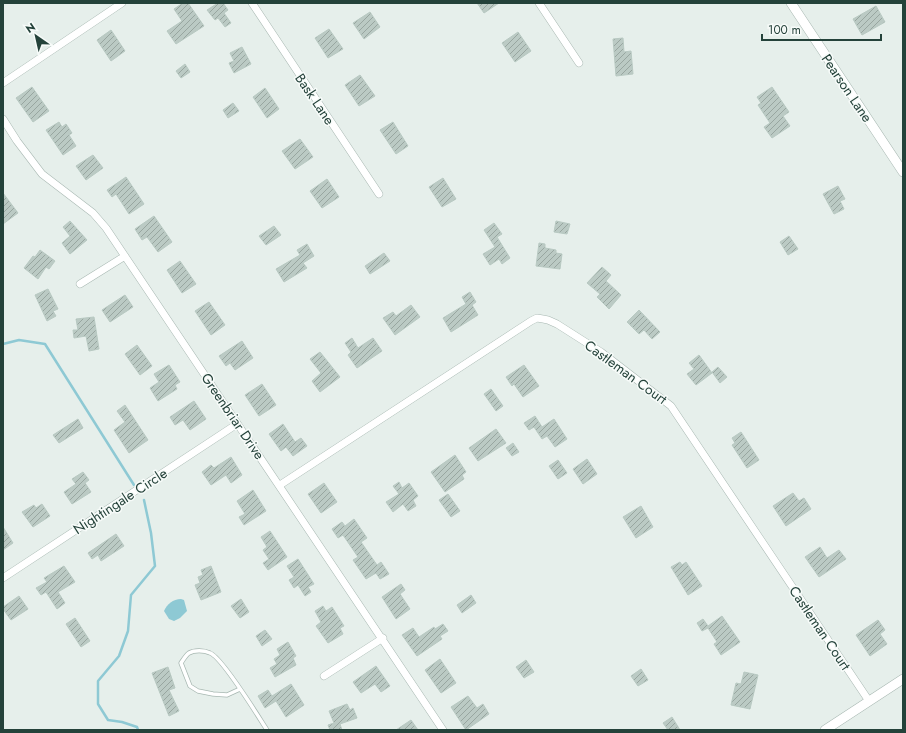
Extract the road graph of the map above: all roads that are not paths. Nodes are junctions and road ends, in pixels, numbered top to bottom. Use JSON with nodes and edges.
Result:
{"nodes":[{"id":1,"x":122,"y":3,"type":"edge"},
{"id":2,"x":252,"y":3,"type":"edge"},
{"id":3,"x":539,"y":3,"type":"edge"},
{"id":4,"x":791,"y":3,"type":"edge"},
{"id":5,"x":579,"y":64,"type":"dead end"},
{"id":6,"x":3,"y":82,"type":"edge"},
{"id":7,"x":3,"y":119,"type":"edge"},
{"id":8,"x":903,"y":172,"type":"edge"},
{"id":9,"x":378,"y":194,"type":"dead end"},
{"id":10,"x":125,"y":256,"type":"junction"},
{"id":11,"x":80,"y":284,"type":"dead end"},
{"id":12,"x":237,"y":424,"type":"junction"},
{"id":13,"x":280,"y":485,"type":"junction"},
{"id":14,"x":3,"y":578,"type":"edge"},
{"id":15,"x":383,"y":638,"type":"junction"},
{"id":16,"x":324,"y":676,"type":"dead end"},
{"id":17,"x":903,"y":679,"type":"edge"},
{"id":18,"x":240,"y":689,"type":"junction"},
{"id":19,"x":869,"y":702,"type":"junction"},
{"id":20,"x":267,"y":730,"type":"edge"},
{"id":21,"x":443,"y":730,"type":"edge"},
{"id":22,"x":825,"y":730,"type":"edge"}],
"edges":[{"from":1,"to":6,"type":"street"},
{"from":2,"to":9,"type":"street","name":"Bask Lane"},
{"from":3,"to":5,"type":"street"},
{"from":4,"to":8,"type":"street","name":"Pearson Lane"},
{"from":7,"to":10,"type":"street","name":"Greenbriar Drive"},
{"from":10,"to":11,"type":"street"},
{"from":10,"to":12,"type":"street","name":"Greenbriar Drive"},
{"from":12,"to":13,"type":"street","name":"Greenbriar Drive"},
{"from":12,"to":14,"type":"street","name":"Nightingale Circle"},
{"from":13,"to":15,"type":"street","name":"Greenbriar Drive"},
{"from":13,"to":19,"type":"street","name":"Castleman Court"},
{"from":15,"to":16,"type":"street"},
{"from":15,"to":21,"type":"street","name":"Greenbriar Drive"},
{"from":17,"to":19,"type":"street"},
{"from":18,"to":18,"type":"lane"},
{"from":18,"to":20,"type":"lane"},
{"from":19,"to":22,"type":"street"}]}
